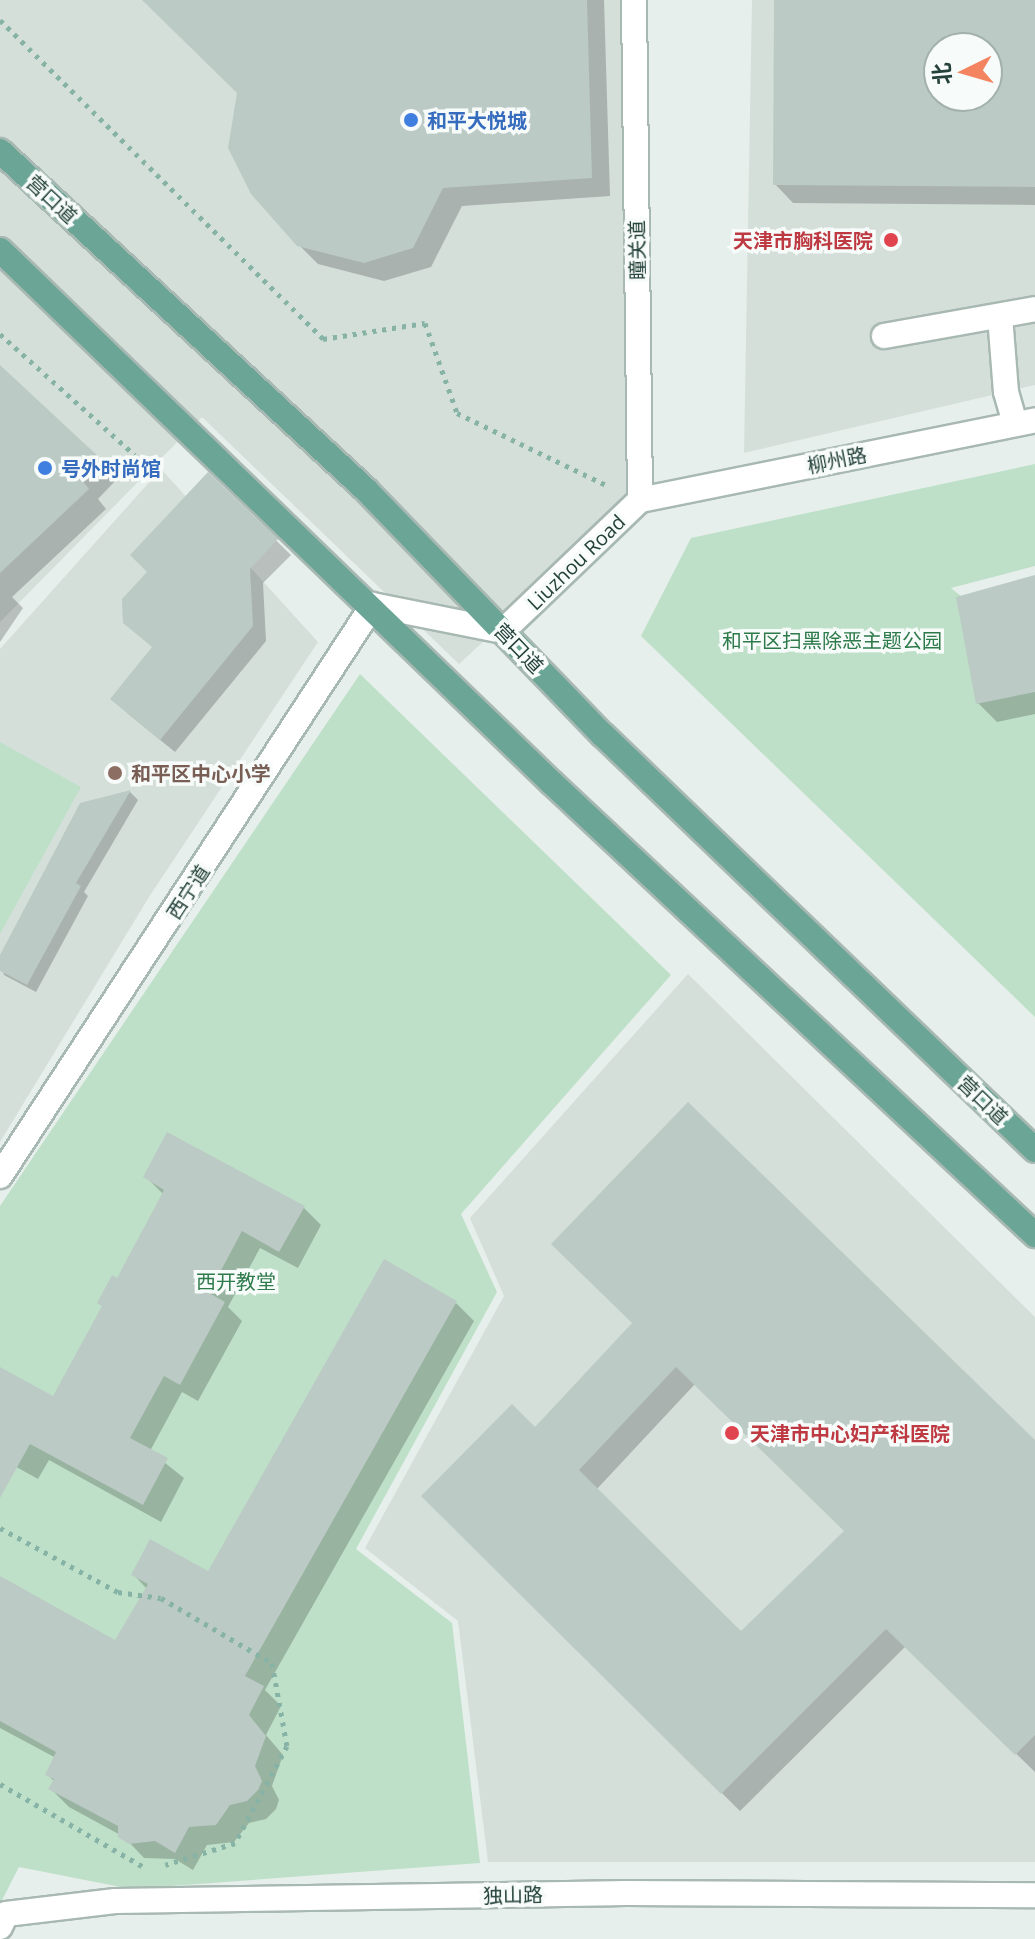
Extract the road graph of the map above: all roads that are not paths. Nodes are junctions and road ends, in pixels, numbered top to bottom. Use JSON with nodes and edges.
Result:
{"nodes":[{"id":1,"x":634,"y":0,"type":"edge"},
{"id":2,"x":0,"y":151,"type":"edge"},
{"id":3,"x":0,"y":250,"type":"edge"},
{"id":4,"x":1035,"y":309,"type":"edge"},
{"id":5,"x":1000,"y":316,"type":"junction"},
{"id":6,"x":884,"y":336,"type":"dead end"},
{"id":7,"x":1025,"y":422,"type":"edge"},
{"id":8,"x":640,"y":500,"type":"junction"},
{"id":9,"x":373,"y":605,"type":"junction"},
{"id":10,"x":503,"y":631,"type":"junction"},
{"id":11,"x":1035,"y":1150,"type":"edge"},
{"id":12,"x":0,"y":1176,"type":"edge"},
{"id":13,"x":1035,"y":1235,"type":"edge"},
{"id":14,"x":1035,"y":1895,"type":"edge"},
{"id":15,"x":0,"y":1927,"type":"edge"}],
"edges":[{"from":1,"to":8,"type":"street","name":"瞳关道"},
{"from":2,"to":10,"type":"main road","name":"营口道"},
{"from":3,"to":9,"type":"main road"},
{"from":4,"to":5,"type":"street"},
{"from":5,"to":6,"type":"street"},
{"from":5,"to":7,"type":"street"},
{"from":7,"to":8,"type":"street","name":"柳州路"},
{"from":8,"to":10,"type":"street","name":"Liuzhou Road"},
{"from":9,"to":10,"type":"street"},
{"from":9,"to":12,"type":"street","name":"西宁道"},
{"from":9,"to":13,"type":"main road"},
{"from":10,"to":11,"type":"main road","name":"营口道"},
{"from":14,"to":15,"type":"street","name":"独山路"}]}
